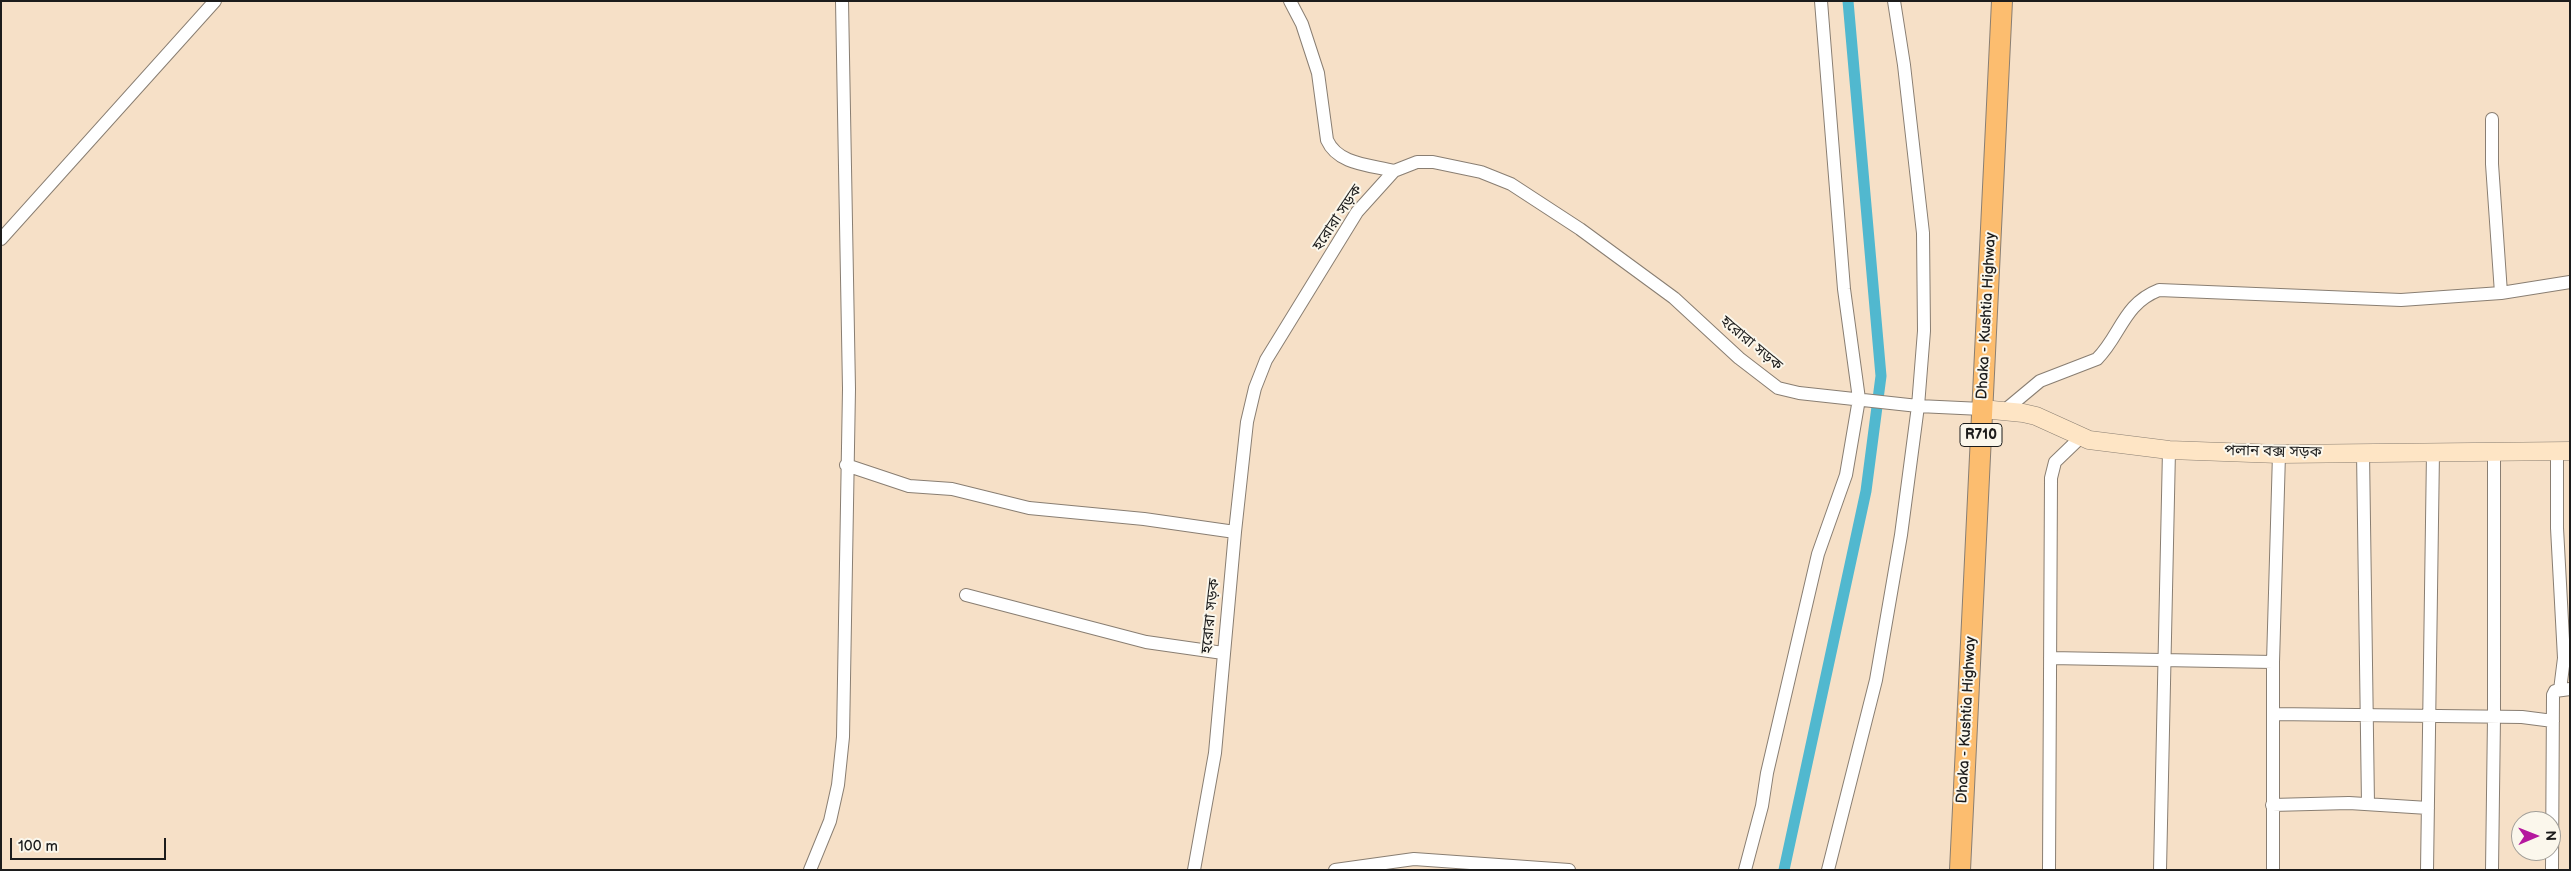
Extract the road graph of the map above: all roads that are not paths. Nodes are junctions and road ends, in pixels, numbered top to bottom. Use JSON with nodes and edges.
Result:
{"nodes":[{"id":1,"x":215,"y":1,"type":"edge"},
{"id":2,"x":842,"y":1,"type":"edge"},
{"id":3,"x":1290,"y":1,"type":"edge"},
{"id":4,"x":1821,"y":1,"type":"edge"},
{"id":5,"x":1894,"y":1,"type":"edge"},
{"id":6,"x":2002,"y":1,"type":"edge"},
{"id":7,"x":2492,"y":119,"type":"dead end"},
{"id":8,"x":1394,"y":171,"type":"junction"},
{"id":9,"x":1,"y":239,"type":"edge"},
{"id":10,"x":2570,"y":282,"type":"edge"},
{"id":11,"x":2501,"y":293,"type":"junction"},
{"id":12,"x":1860,"y":400,"type":"junction"},
{"id":13,"x":1918,"y":406,"type":"junction"},
{"id":14,"x":1982,"y":409,"type":"junction"},
{"id":15,"x":2004,"y":411,"type":"junction"},
{"id":16,"x":2080,"y":438,"type":"junction"},
{"id":17,"x":2169,"y":450,"type":"junction"},
{"id":18,"x":2564,"y":451,"type":"edge"},
{"id":19,"x":2363,"y":452,"type":"junction"},
{"id":20,"x":2433,"y":452,"type":"junction"},
{"id":21,"x":2494,"y":452,"type":"junction"},
{"id":22,"x":2279,"y":454,"type":"junction"},
{"id":23,"x":846,"y":465,"type":"junction"},
{"id":24,"x":1235,"y":532,"type":"junction"},
{"id":25,"x":966,"y":595,"type":"dead end"},
{"id":26,"x":1223,"y":653,"type":"junction"},
{"id":27,"x":2050,"y":658,"type":"junction"},
{"id":28,"x":2164,"y":661,"type":"junction"},
{"id":29,"x":2273,"y":662,"type":"junction"},
{"id":30,"x":2565,"y":690,"type":"edge"},
{"id":31,"x":2273,"y":714,"type":"junction"},
{"id":32,"x":2366,"y":714,"type":"junction"},
{"id":33,"x":2429,"y":716,"type":"junction"},
{"id":34,"x":2494,"y":717,"type":"junction"},
{"id":35,"x":2553,"y":721,"type":"junction"},
{"id":36,"x":2368,"y":804,"type":"junction"},
{"id":37,"x":2272,"y":805,"type":"junction"},
{"id":38,"x":2428,"y":808,"type":"junction"},
{"id":39,"x":810,"y":870,"type":"edge"},
{"id":40,"x":1194,"y":870,"type":"edge"},
{"id":41,"x":1335,"y":870,"type":"edge"},
{"id":42,"x":1568,"y":870,"type":"edge"},
{"id":43,"x":1745,"y":870,"type":"edge"},
{"id":44,"x":1828,"y":870,"type":"edge"},
{"id":45,"x":1960,"y":870,"type":"edge"},
{"id":46,"x":2049,"y":870,"type":"edge"},
{"id":47,"x":2160,"y":870,"type":"edge"},
{"id":48,"x":2272,"y":870,"type":"edge"},
{"id":49,"x":2427,"y":870,"type":"edge"},
{"id":50,"x":2492,"y":870,"type":"edge"},
{"id":51,"x":2552,"y":870,"type":"edge"}],
"edges":[{"from":1,"to":9,"type":"street"},
{"from":2,"to":23,"type":"street"},
{"from":3,"to":8,"type":"street"},
{"from":4,"to":12,"type":"street"},
{"from":5,"to":13,"type":"street"},
{"from":6,"to":14,"type":"main road","name":"Dhaka - Kushtia Highway","number":"R710"},
{"from":7,"to":11,"type":"street"},
{"from":8,"to":12,"type":"street","name":"হরোরা সড়ক"},
{"from":8,"to":24,"type":"street","name":"হরোরা সড়ক"},
{"from":10,"to":11,"type":"street"},
{"from":11,"to":15,"type":"street"},
{"from":12,"to":13,"type":"street","name":"হরোরা সড়ক"},
{"from":12,"to":43,"type":"street"},
{"from":13,"to":14,"type":"street","name":"হরোরা সড়ক"},
{"from":13,"to":44,"type":"street"},
{"from":14,"to":15,"type":"main road","name":"পলান বক্স সড়ক"},
{"from":14,"to":45,"type":"main road","name":"Dhaka - Kushtia Highway","number":"R710"},
{"from":15,"to":16,"type":"main road","name":"পলান বক্স সড়ক"},
{"from":16,"to":17,"type":"main road","name":"পলান বক্স সড়ক"},
{"from":16,"to":27,"type":"street"},
{"from":17,"to":22,"type":"main road","name":"পলান বক্স সড়ক"},
{"from":17,"to":28,"type":"street"},
{"from":18,"to":21,"type":"main road","name":"পলান বক্স সড়ক"},
{"from":18,"to":30,"type":"street"},
{"from":19,"to":20,"type":"main road","name":"পলান বক্স সড়ক"},
{"from":19,"to":22,"type":"main road","name":"পলান বক্স সড়ক"},
{"from":19,"to":32,"type":"street"},
{"from":20,"to":21,"type":"main road","name":"পলান বক্স সড়ক"},
{"from":20,"to":33,"type":"street"},
{"from":21,"to":34,"type":"street"},
{"from":22,"to":29,"type":"street"},
{"from":23,"to":24,"type":"street"},
{"from":23,"to":39,"type":"street"},
{"from":24,"to":26,"type":"street","name":"হরোরা সড়ক"},
{"from":25,"to":26,"type":"street"},
{"from":26,"to":40,"type":"street","name":"হরোরা সড়ক"},
{"from":27,"to":28,"type":"street"},
{"from":27,"to":46,"type":"street"},
{"from":28,"to":29,"type":"street"},
{"from":28,"to":47,"type":"street"},
{"from":29,"to":31,"type":"street"},
{"from":30,"to":35,"type":"street"},
{"from":31,"to":32,"type":"street"},
{"from":31,"to":37,"type":"street"},
{"from":32,"to":33,"type":"street"},
{"from":32,"to":36,"type":"street"},
{"from":33,"to":34,"type":"street"},
{"from":33,"to":38,"type":"street"},
{"from":34,"to":35,"type":"street"},
{"from":34,"to":50,"type":"street"},
{"from":35,"to":51,"type":"street"},
{"from":36,"to":37,"type":"street"},
{"from":36,"to":38,"type":"street"},
{"from":37,"to":48,"type":"street"},
{"from":38,"to":49,"type":"street"},
{"from":41,"to":42,"type":"street"}]}
